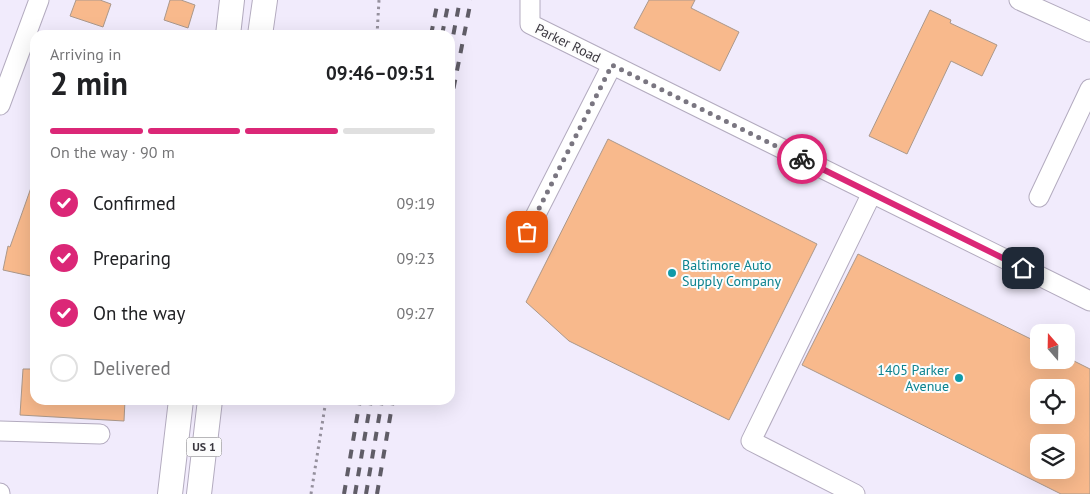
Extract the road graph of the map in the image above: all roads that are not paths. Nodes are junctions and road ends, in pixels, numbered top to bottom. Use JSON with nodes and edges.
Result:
{"nodes":[{"id":1,"x":39,"y":0,"type":"edge"},
{"id":2,"x":232,"y":0,"type":"edge"},
{"id":3,"x":265,"y":0,"type":"edge"},
{"id":4,"x":530,"y":0,"type":"edge"},
{"id":5,"x":1019,"y":0,"type":"edge"},
{"id":6,"x":229,"y":30,"type":"edge"},
{"id":7,"x":261,"y":30,"type":"edge"},
{"id":8,"x":1090,"y":32,"type":"edge"},
{"id":9,"x":612,"y":65,"type":"junction"},
{"id":10,"x":1089,"y":92,"type":"edge"},
{"id":11,"x":0,"y":105,"type":"edge"},
{"id":12,"x":872,"y":193,"type":"junction"},
{"id":13,"x":1039,"y":198,"type":"dead end"},
{"id":14,"x":527,"y":232,"type":"dead end"},
{"id":15,"x":1090,"y":301,"type":"edge"},
{"id":16,"x":180,"y":405,"type":"edge"},
{"id":17,"x":209,"y":405,"type":"edge"},
{"id":18,"x":0,"y":430,"type":"edge"},
{"id":19,"x":100,"y":434,"type":"dead end"},
{"id":20,"x":170,"y":494,"type":"edge"},
{"id":21,"x":198,"y":494,"type":"edge"},
{"id":22,"x":855,"y":494,"type":"edge"}],
"edges":[{"from":1,"to":11,"type":"street"},
{"from":2,"to":6,"type":"main road"},
{"from":3,"to":7,"type":"main road"},
{"from":4,"to":9,"type":"street","name":"Parker Road"},
{"from":5,"to":8,"type":"street"},
{"from":9,"to":12,"type":"street","name":"Parker Road"},
{"from":9,"to":14,"type":"street"},
{"from":10,"to":13,"type":"street"},
{"from":12,"to":15,"type":"street","name":"Parker Road"},
{"from":12,"to":22,"type":"street"},
{"from":16,"to":20,"type":"main road","number":"US 1"},
{"from":17,"to":21,"type":"main road","number":"US 1"},
{"from":18,"to":19,"type":"street"}]}
